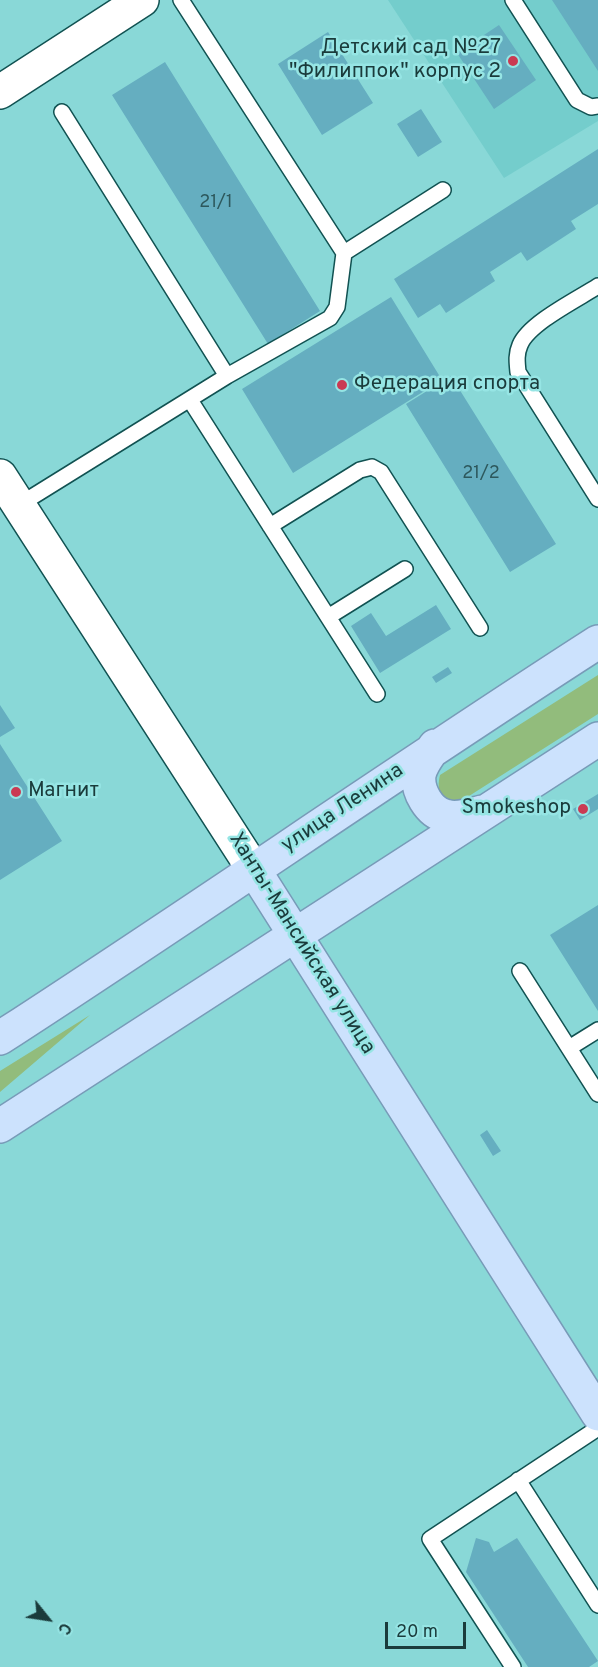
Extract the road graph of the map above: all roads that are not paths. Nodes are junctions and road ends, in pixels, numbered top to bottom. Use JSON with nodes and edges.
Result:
{"nodes":[{"id":1,"x":142,"y":0,"type":"edge"},
{"id":2,"x":181,"y":0,"type":"edge"},
{"id":3,"x":513,"y":0,"type":"edge"},
{"id":4,"x":0,"y":92,"type":"edge"},
{"id":5,"x":598,"y":106,"type":"edge"},
{"id":6,"x":62,"y":112,"type":"dead end"},
{"id":7,"x":444,"y":190,"type":"dead end"},
{"id":8,"x":344,"y":253,"type":"junction"},
{"id":9,"x":598,"y":286,"type":"edge"},
{"id":10,"x":227,"y":376,"type":"junction"},
{"id":11,"x":190,"y":400,"type":"junction"},
{"id":12,"x":0,"y":477,"type":"edge"},
{"id":13,"x":598,"y":499,"type":"edge"},
{"id":14,"x":19,"y":505,"type":"junction"},
{"id":15,"x":270,"y":526,"type":"junction"},
{"id":16,"x":405,"y":569,"type":"dead end"},
{"id":17,"x":328,"y":617,"type":"junction"},
{"id":18,"x":480,"y":628,"type":"dead end"},
{"id":19,"x":598,"y":642,"type":"edge"},
{"id":20,"x":376,"y":694,"type":"dead end"},
{"id":21,"x":598,"y":739,"type":"edge"},
{"id":22,"x":435,"y":746,"type":"junction"},
{"id":23,"x":484,"y":811,"type":"junction"},
{"id":24,"x":254,"y":870,"type":"junction"},
{"id":25,"x":295,"y":934,"type":"junction"},
{"id":26,"x":520,"y":971,"type":"dead end"},
{"id":27,"x":598,"y":1030,"type":"edge"},
{"id":28,"x":0,"y":1038,"type":"edge"},
{"id":29,"x":569,"y":1048,"type":"junction"},
{"id":30,"x":598,"y":1094,"type":"edge"},
{"id":31,"x":0,"y":1126,"type":"edge"},
{"id":32,"x":598,"y":1414,"type":"edge"},
{"id":33,"x":598,"y":1428,"type":"edge"},
{"id":34,"x":518,"y":1480,"type":"junction"},
{"id":35,"x":598,"y":1605,"type":"edge"},
{"id":36,"x":513,"y":1667,"type":"edge"}],
"edges":[{"from":1,"to":4,"type":"main road"},
{"from":2,"to":8,"type":"lane"},
{"from":3,"to":5,"type":"lane"},
{"from":6,"to":10,"type":"lane"},
{"from":7,"to":8,"type":"lane"},
{"from":8,"to":10,"type":"lane"},
{"from":9,"to":13,"type":"lane"},
{"from":10,"to":11,"type":"lane"},
{"from":11,"to":14,"type":"lane"},
{"from":11,"to":15,"type":"lane"},
{"from":12,"to":14,"type":"main road","name":"Ханты-Мансийская улица"},
{"from":14,"to":24,"type":"main road","name":"Ханты-Мансийская улица"},
{"from":15,"to":17,"type":"lane"},
{"from":15,"to":18,"type":"lane"},
{"from":16,"to":17,"type":"lane"},
{"from":17,"to":20,"type":"lane"},
{"from":19,"to":22,"type":"main road","name":"улица Ленина"},
{"from":21,"to":23,"type":"main road"},
{"from":22,"to":23,"type":"main road"},
{"from":22,"to":24,"type":"main road","name":"улица Ленина"},
{"from":23,"to":25,"type":"main road"},
{"from":24,"to":25,"type":"main road","name":"Ханты-Мансийская улица"},
{"from":24,"to":28,"type":"main road","name":"улица Ленина"},
{"from":25,"to":31,"type":"main road"},
{"from":25,"to":32,"type":"main road","name":"Ханты-Мансийская улица"},
{"from":26,"to":29,"type":"lane"},
{"from":27,"to":29,"type":"lane"},
{"from":29,"to":30,"type":"lane"},
{"from":33,"to":34,"type":"lane"},
{"from":34,"to":35,"type":"lane"},
{"from":34,"to":36,"type":"lane"}]}
